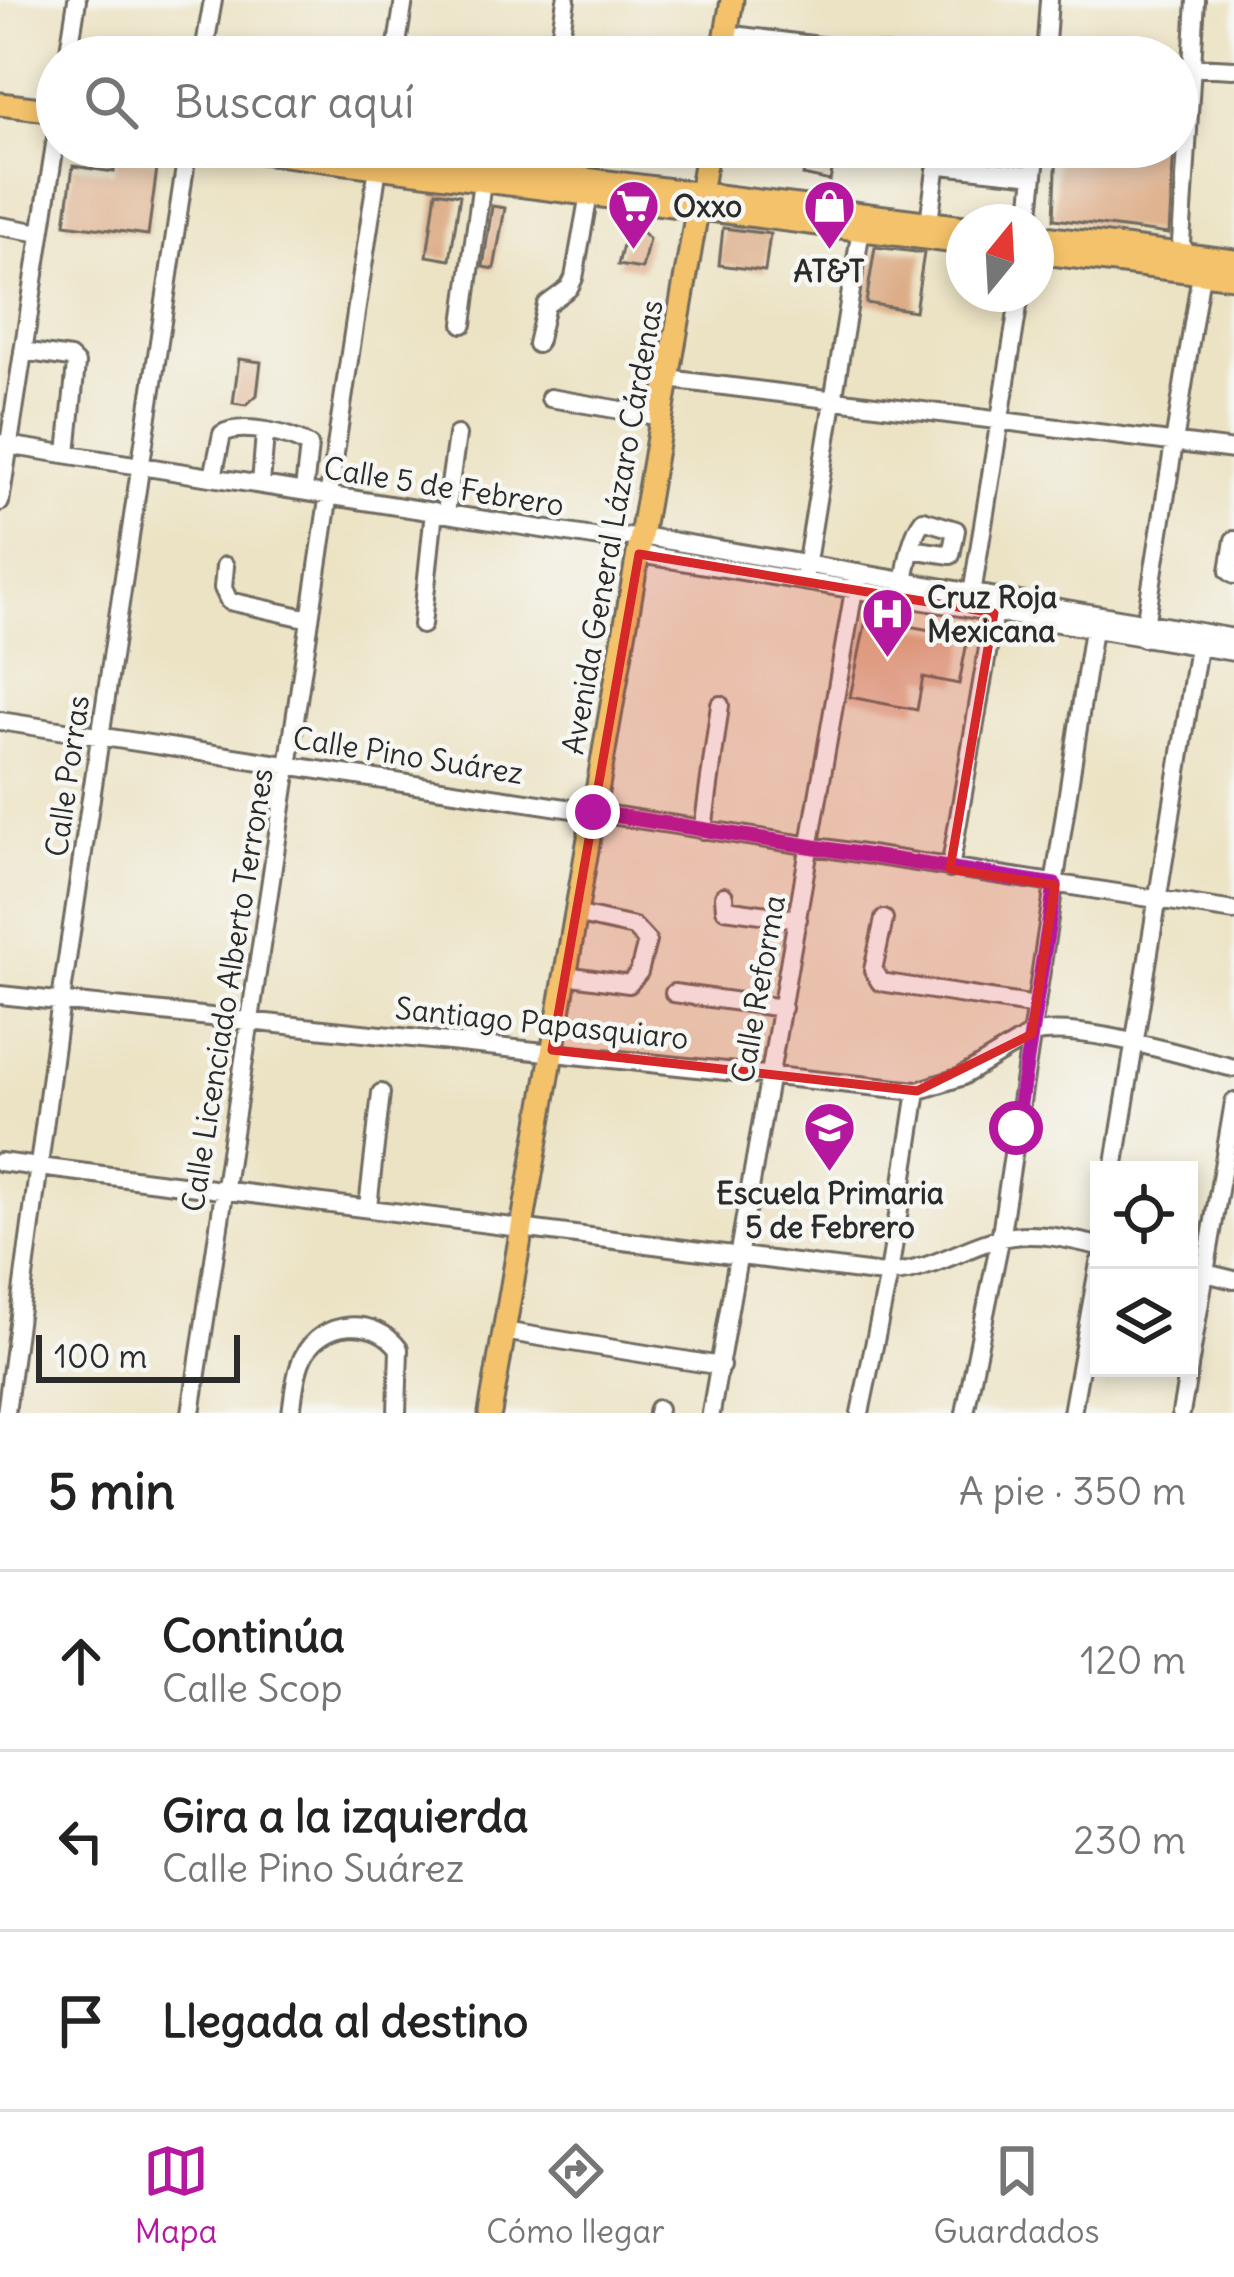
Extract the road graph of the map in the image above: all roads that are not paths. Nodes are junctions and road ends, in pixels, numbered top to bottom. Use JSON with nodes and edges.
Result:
{"nodes":[{"id":1,"x":76,"y":0,"type":"edge"},
{"id":2,"x":213,"y":0,"type":"edge"},
{"id":3,"x":404,"y":0,"type":"edge"},
{"id":4,"x":566,"y":0,"type":"edge"},
{"id":5,"x":732,"y":0,"type":"edge"},
{"id":6,"x":1049,"y":0,"type":"edge"},
{"id":7,"x":1196,"y":0,"type":"edge"},
{"id":8,"x":726,"y":34,"type":"joint"},
{"id":9,"x":71,"y":36,"type":"edge"},
{"id":10,"x":207,"y":36,"type":"edge"},
{"id":11,"x":398,"y":36,"type":"edge"},
{"id":12,"x":560,"y":36,"type":"edge"},
{"id":13,"x":742,"y":36,"type":"edge"},
{"id":14,"x":1046,"y":36,"type":"edge"},
{"id":15,"x":1189,"y":36,"type":"edge"},
{"id":16,"x":1198,"y":67,"type":"edge"},
{"id":17,"x":1234,"y":70,"type":"edge"},
{"id":18,"x":0,"y":104,"type":"edge"},
{"id":19,"x":36,"y":108,"type":"edge"},
{"id":20,"x":0,"y":118,"type":"edge"},
{"id":21,"x":36,"y":124,"type":"edge"},
{"id":22,"x":51,"y":168,"type":"edge"},
{"id":23,"x":185,"y":168,"type":"edge"},
{"id":24,"x":378,"y":168,"type":"edge"},
{"id":25,"x":429,"y":168,"type":"edge"},
{"id":26,"x":467,"y":168,"type":"edge"},
{"id":27,"x":704,"y":168,"type":"edge"},
{"id":28,"x":938,"y":168,"type":"edge"},
{"id":29,"x":969,"y":168,"type":"edge"},
{"id":30,"x":1034,"y":168,"type":"edge"},
{"id":31,"x":1182,"y":168,"type":"edge"},
{"id":32,"x":1034,"y":175,"type":"junction"},
{"id":33,"x":482,"y":181,"type":"junction"},
{"id":34,"x":589,"y":194,"type":"junction"},
{"id":35,"x":699,"y":200,"type":"junction"},
{"id":36,"x":1031,"y":204,"type":"edge"},
{"id":37,"x":928,"y":222,"type":"junction"},
{"id":38,"x":946,"y":224,"type":"edge"},
{"id":39,"x":0,"y":226,"type":"edge"},
{"id":40,"x":860,"y":229,"type":"junction"},
{"id":41,"x":41,"y":233,"type":"junction"},
{"id":42,"x":1054,"y":239,"type":"edge"},
{"id":43,"x":946,"y":241,"type":"edge"},
{"id":44,"x":1054,"y":253,"type":"edge"},
{"id":45,"x":1234,"y":261,"type":"edge"},
{"id":46,"x":1191,"y":263,"type":"junction"},
{"id":47,"x":1234,"y":277,"type":"edge"},
{"id":48,"x":1017,"y":312,"type":"edge"},
{"id":49,"x":463,"y":324,"type":"dead end"},
{"id":50,"x":538,"y":344,"type":"dead end"},
{"id":51,"x":23,"y":351,"type":"junction"},
{"id":52,"x":668,"y":379,"type":"junction"},
{"id":53,"x":550,"y":398,"type":"dead end"},
{"id":54,"x":833,"y":399,"type":"junction"},
{"id":55,"x":662,"y":417,"type":"junction"},
{"id":56,"x":1000,"y":421,"type":"junction"},
{"id":57,"x":265,"y":433,"type":"junction"},
{"id":58,"x":457,"y":435,"type":"dead end"},
{"id":59,"x":1174,"y":442,"type":"junction"},
{"id":60,"x":4,"y":445,"type":"edge"},
{"id":61,"x":1234,"y":449,"type":"edge"},
{"id":62,"x":67,"y":454,"type":"junction"},
{"id":63,"x":140,"y":465,"type":"junction"},
{"id":64,"x":213,"y":476,"type":"junction"},
{"id":65,"x":261,"y":484,"type":"junction"},
{"id":66,"x":304,"y":490,"type":"junction"},
{"id":67,"x":329,"y":494,"type":"junction"},
{"id":68,"x":0,"y":502,"type":"edge"},
{"id":69,"x":440,"y":512,"type":"junction"},
{"id":70,"x":1234,"y":540,"type":"edge"},
{"id":71,"x":640,"y":545,"type":"junction"},
{"id":72,"x":911,"y":549,"type":"dead end"},
{"id":73,"x":225,"y":566,"type":"dead end"},
{"id":74,"x":805,"y":573,"type":"junction"},
{"id":75,"x":1234,"y":575,"type":"edge"},
{"id":76,"x":855,"y":581,"type":"junction"},
{"id":77,"x":903,"y":590,"type":"junction"},
{"id":78,"x":972,"y":594,"type":"junction"},
{"id":79,"x":994,"y":613,"type":"junction"},
{"id":80,"x":310,"y":619,"type":"junction"},
{"id":81,"x":422,"y":625,"type":"dead end"},
{"id":82,"x":1093,"y":629,"type":"junction"},
{"id":83,"x":1144,"y":630,"type":"junction"},
{"id":84,"x":1234,"y":638,"type":"edge"},
{"id":85,"x":1198,"y":646,"type":"junction"},
{"id":86,"x":1234,"y":652,"type":"edge"},
{"id":87,"x":720,"y":705,"type":"dead end"},
{"id":88,"x":0,"y":721,"type":"edge"},
{"id":89,"x":100,"y":735,"type":"junction"},
{"id":90,"x":289,"y":763,"type":"junction"},
{"id":91,"x":593,"y":812,"type":"junction"},
{"id":92,"x":703,"y":830,"type":"junction"},
{"id":93,"x":810,"y":848,"type":"junction"},
{"id":94,"x":950,"y":869,"type":"junction"},
{"id":95,"x":1055,"y":885,"type":"junction"},
{"id":96,"x":724,"y":896,"type":"dead end"},
{"id":97,"x":1158,"y":899,"type":"junction"},
{"id":98,"x":1234,"y":911,"type":"edge"},
{"id":99,"x":575,"y":914,"type":"junction"},
{"id":100,"x":798,"y":919,"type":"junction"},
{"id":101,"x":884,"y":919,"type":"dead end"},
{"id":102,"x":565,"y":975,"type":"junction"},
{"id":103,"x":674,"y":993,"type":"dead end"},
{"id":104,"x":0,"y":995,"type":"edge"},
{"id":105,"x":61,"y":1000,"type":"junction"},
{"id":106,"x":1036,"y":1006,"type":"junction"},
{"id":107,"x":783,"y":1008,"type":"junction"},
{"id":108,"x":249,"y":1022,"type":"junction"},
{"id":109,"x":1032,"y":1034,"type":"junction"},
{"id":110,"x":1135,"y":1045,"type":"junction"},
{"id":111,"x":552,"y":1050,"type":"junction"},
{"id":112,"x":1234,"y":1068,"type":"edge"},
{"id":113,"x":771,"y":1074,"type":"junction"},
{"id":114,"x":916,"y":1090,"type":"junction"},
{"id":115,"x":381,"y":1093,"type":"dead end"},
{"id":116,"x":1234,"y":1102,"type":"edge"},
{"id":117,"x":1116,"y":1161,"type":"edge"},
{"id":118,"x":0,"y":1162,"type":"edge"},
{"id":119,"x":41,"y":1167,"type":"junction"},
{"id":120,"x":224,"y":1190,"type":"junction"},
{"id":121,"x":368,"y":1207,"type":"junction"},
{"id":122,"x":524,"y":1226,"type":"junction"},
{"id":123,"x":1000,"y":1240,"type":"junction"},
{"id":124,"x":1090,"y":1244,"type":"edge"},
{"id":125,"x":738,"y":1256,"type":"junction"},
{"id":126,"x":1098,"y":1269,"type":"edge"},
{"id":127,"x":1197,"y":1269,"type":"edge"},
{"id":128,"x":1198,"y":1271,"type":"edge"},
{"id":129,"x":889,"y":1274,"type":"junction"},
{"id":130,"x":1234,"y":1280,"type":"edge"},
{"id":131,"x":503,"y":1331,"type":"junction"},
{"id":132,"x":721,"y":1366,"type":"junction"},
{"id":133,"x":1187,"y":1377,"type":"edge"},
{"id":134,"x":6,"y":1413,"type":"edge"},
{"id":135,"x":190,"y":1413,"type":"edge"},
{"id":136,"x":291,"y":1413,"type":"edge"},
{"id":137,"x":397,"y":1413,"type":"edge"},
{"id":138,"x":490,"y":1413,"type":"edge"},
{"id":139,"x":711,"y":1413,"type":"edge"},
{"id":140,"x":860,"y":1413,"type":"edge"},
{"id":141,"x":965,"y":1413,"type":"edge"},
{"id":142,"x":1072,"y":1413,"type":"edge"},
{"id":143,"x":1181,"y":1413,"type":"edge"}],
"edges":[{"from":1,"to":9,"type":"street"},
{"from":2,"to":10,"type":"street"},
{"from":3,"to":11,"type":"street"},
{"from":4,"to":12,"type":"street"},
{"from":5,"to":8,"type":"main road"},
{"from":6,"to":14,"type":"street"},
{"from":7,"to":15,"type":"street"},
{"from":8,"to":13,"type":"street"},
{"from":16,"to":17,"type":"street"},
{"from":18,"to":19,"type":"main road"},
{"from":20,"to":21,"type":"main road"},
{"from":22,"to":41,"type":"street"},
{"from":23,"to":63,"type":"street","name":"Calle Porras"},
{"from":24,"to":67,"type":"street","name":"Calle Licenciado Alberto Terrones"},
{"from":25,"to":33,"type":"main road"},
{"from":26,"to":35,"type":"main road"},
{"from":27,"to":35,"type":"main road","name":"Avenida General Lázaro Cárdenas"},
{"from":28,"to":37,"type":"street"},
{"from":29,"to":32,"type":"street"},
{"from":30,"to":32,"type":"street"},
{"from":31,"to":46,"type":"street"},
{"from":32,"to":36,"type":"street"},
{"from":33,"to":34,"type":"main road"},
{"from":33,"to":49,"type":"street"},
{"from":34,"to":35,"type":"main road"},
{"from":34,"to":50,"type":"street"},
{"from":35,"to":37,"type":"main road"},
{"from":35,"to":40,"type":"main road"},
{"from":35,"to":52,"type":"main road","name":"Avenida General Lázaro Cárdenas"},
{"from":37,"to":38,"type":"main road"},
{"from":39,"to":41,"type":"street"},
{"from":40,"to":43,"type":"main road"},
{"from":40,"to":54,"type":"street"},
{"from":41,"to":51,"type":"street"},
{"from":42,"to":46,"type":"main road"},
{"from":44,"to":46,"type":"main road"},
{"from":45,"to":46,"type":"main road"},
{"from":46,"to":47,"type":"main road"},
{"from":46,"to":59,"type":"street"},
{"from":48,"to":56,"type":"street"},
{"from":51,"to":60,"type":"street"},
{"from":51,"to":62,"type":"street"},
{"from":52,"to":54,"type":"street"},
{"from":52,"to":55,"type":"main road","name":"Avenida General Lázaro Cárdenas"},
{"from":53,"to":55,"type":"street"},
{"from":54,"to":56,"type":"street"},
{"from":54,"to":74,"type":"street"},
{"from":55,"to":71,"type":"main road","name":"Avenida General Lázaro Cárdenas"},
{"from":56,"to":59,"type":"street"},
{"from":56,"to":78,"type":"street"},
{"from":57,"to":64,"type":"street"},
{"from":57,"to":65,"type":"street"},
{"from":57,"to":66,"type":"street"},
{"from":58,"to":69,"type":"street"},
{"from":59,"to":61,"type":"street"},
{"from":59,"to":83,"type":"street"},
{"from":60,"to":62,"type":"street","name":"Calle 5 de Febrero"},
{"from":60,"to":68,"type":"street"},
{"from":62,"to":63,"type":"street","name":"Calle 5 de Febrero"},
{"from":63,"to":64,"type":"street","name":"Calle 5 de Febrero"},
{"from":63,"to":89,"type":"street","name":"Calle Porras"},
{"from":64,"to":65,"type":"street","name":"Calle 5 de Febrero"},
{"from":65,"to":66,"type":"street","name":"Calle 5 de Febrero"},
{"from":66,"to":67,"type":"street","name":"Calle 5 de Febrero"},
{"from":67,"to":69,"type":"street","name":"Calle 5 de Febrero"},
{"from":67,"to":80,"type":"street","name":"Calle Licenciado Alberto Terrones"},
{"from":69,"to":71,"type":"street","name":"Calle 5 de Febrero"},
{"from":69,"to":81,"type":"street"},
{"from":70,"to":75,"type":"street"},
{"from":71,"to":74,"type":"street","name":"Calle 5 de Febrero"},
{"from":71,"to":91,"type":"main road","name":"Avenida General Lázaro Cárdenas"},
{"from":72,"to":77,"type":"street"},
{"from":73,"to":80,"type":"street"},
{"from":74,"to":76,"type":"street","name":"Calle 5 de Febrero"},
{"from":76,"to":77,"type":"street","name":"Calle 5 de Febrero"},
{"from":76,"to":93,"type":"street","name":"Calle Reforma"},
{"from":77,"to":78,"type":"street","name":"Calle 5 de Febrero"},
{"from":77,"to":79,"type":"street","name":"Calle 5 de Febrero"},
{"from":78,"to":83,"type":"street","name":"Calle 5 de Febrero"},
{"from":79,"to":82,"type":"street","name":"Calle 5 de Febrero"},
{"from":79,"to":94,"type":"street"},
{"from":80,"to":90,"type":"street","name":"Calle Licenciado Alberto Terrones"},
{"from":82,"to":83,"type":"street","name":"Calle 5 de Febrero"},
{"from":82,"to":95,"type":"street"},
{"from":83,"to":84,"type":"street","name":"Calle 5 de Febrero"},
{"from":83,"to":85,"type":"street","name":"Calle 5 de Febrero"},
{"from":85,"to":86,"type":"street","name":"Calle 5 de Febrero"},
{"from":85,"to":97,"type":"street"},
{"from":87,"to":92,"type":"street"},
{"from":88,"to":89,"type":"street","name":"Calle Pino Suárez"},
{"from":89,"to":90,"type":"street","name":"Calle Pino Suárez"},
{"from":89,"to":105,"type":"street","name":"Calle Porras"},
{"from":90,"to":91,"type":"street","name":"Calle Pino Suárez"},
{"from":90,"to":108,"type":"street","name":"Calle Licenciado Alberto Terrones"},
{"from":91,"to":92,"type":"street","name":"Calle Pino Suárez"},
{"from":91,"to":99,"type":"main road","name":"Avenida General Lázaro Cárdenas"},
{"from":92,"to":93,"type":"street","name":"Calle Pino Suárez"},
{"from":93,"to":94,"type":"street","name":"Calle Pino Suárez"},
{"from":93,"to":100,"type":"street","name":"Calle Reforma"},
{"from":94,"to":95,"type":"street","name":"Calle Pino Suárez"},
{"from":95,"to":97,"type":"street","name":"Calle Pino Suárez"},
{"from":95,"to":106,"type":"street"},
{"from":96,"to":100,"type":"street"},
{"from":97,"to":98,"type":"street","name":"Calle Pino Suárez"},
{"from":97,"to":110,"type":"street"},
{"from":99,"to":102,"type":"main road","name":"Avenida General Lázaro Cárdenas"},
{"from":99,"to":102,"type":"street"},
{"from":100,"to":107,"type":"street","name":"Calle Reforma"},
{"from":101,"to":106,"type":"street"},
{"from":102,"to":111,"type":"main road","name":"Avenida General Lázaro Cárdenas"},
{"from":103,"to":107,"type":"street"},
{"from":104,"to":105,"type":"street","name":"Santiago Papasquiaro"},
{"from":105,"to":108,"type":"street","name":"Santiago Papasquiaro"},
{"from":105,"to":119,"type":"street","name":"Calle Porras"},
{"from":106,"to":109,"type":"street"},
{"from":107,"to":113,"type":"street","name":"Calle Reforma"},
{"from":108,"to":111,"type":"street","name":"Santiago Papasquiaro"},
{"from":108,"to":120,"type":"street","name":"Calle Licenciado Alberto Terrones"},
{"from":109,"to":110,"type":"street"},
{"from":109,"to":114,"type":"street","name":"Santiago Papasquiaro"},
{"from":109,"to":123,"type":"street"},
{"from":110,"to":112,"type":"street"},
{"from":110,"to":117,"type":"street"},
{"from":111,"to":113,"type":"street","name":"Santiago Papasquiaro"},
{"from":111,"to":122,"type":"main road","name":"Avenida General Lázaro Cárdenas"},
{"from":113,"to":114,"type":"street","name":"Santiago Papasquiaro"},
{"from":113,"to":125,"type":"street","name":"Calle Reforma"},
{"from":114,"to":129,"type":"street"},
{"from":115,"to":121,"type":"street"},
{"from":116,"to":127,"type":"street"},
{"from":118,"to":119,"type":"street"},
{"from":119,"to":120,"type":"street"},
{"from":119,"to":134,"type":"street","name":"Calle Porras"},
{"from":120,"to":121,"type":"street"},
{"from":120,"to":135,"type":"street","name":"Calle Licenciado Alberto Terrones"},
{"from":121,"to":122,"type":"street"},
{"from":122,"to":125,"type":"street"},
{"from":122,"to":131,"type":"main road","name":"Avenida General Lázaro Cárdenas"},
{"from":123,"to":124,"type":"street"},
{"from":123,"to":129,"type":"street"},
{"from":123,"to":141,"type":"street"},
{"from":125,"to":129,"type":"street"},
{"from":125,"to":132,"type":"street","name":"Calle Reforma"},
{"from":126,"to":142,"type":"street"},
{"from":128,"to":130,"type":"street"},
{"from":129,"to":140,"type":"street"},
{"from":131,"to":132,"type":"street"},
{"from":131,"to":138,"type":"main road","name":"Avenida General Lázaro Cárdenas"},
{"from":132,"to":139,"type":"street","name":"Calle Reforma"},
{"from":133,"to":143,"type":"street"},
{"from":136,"to":137,"type":"street"}]}
